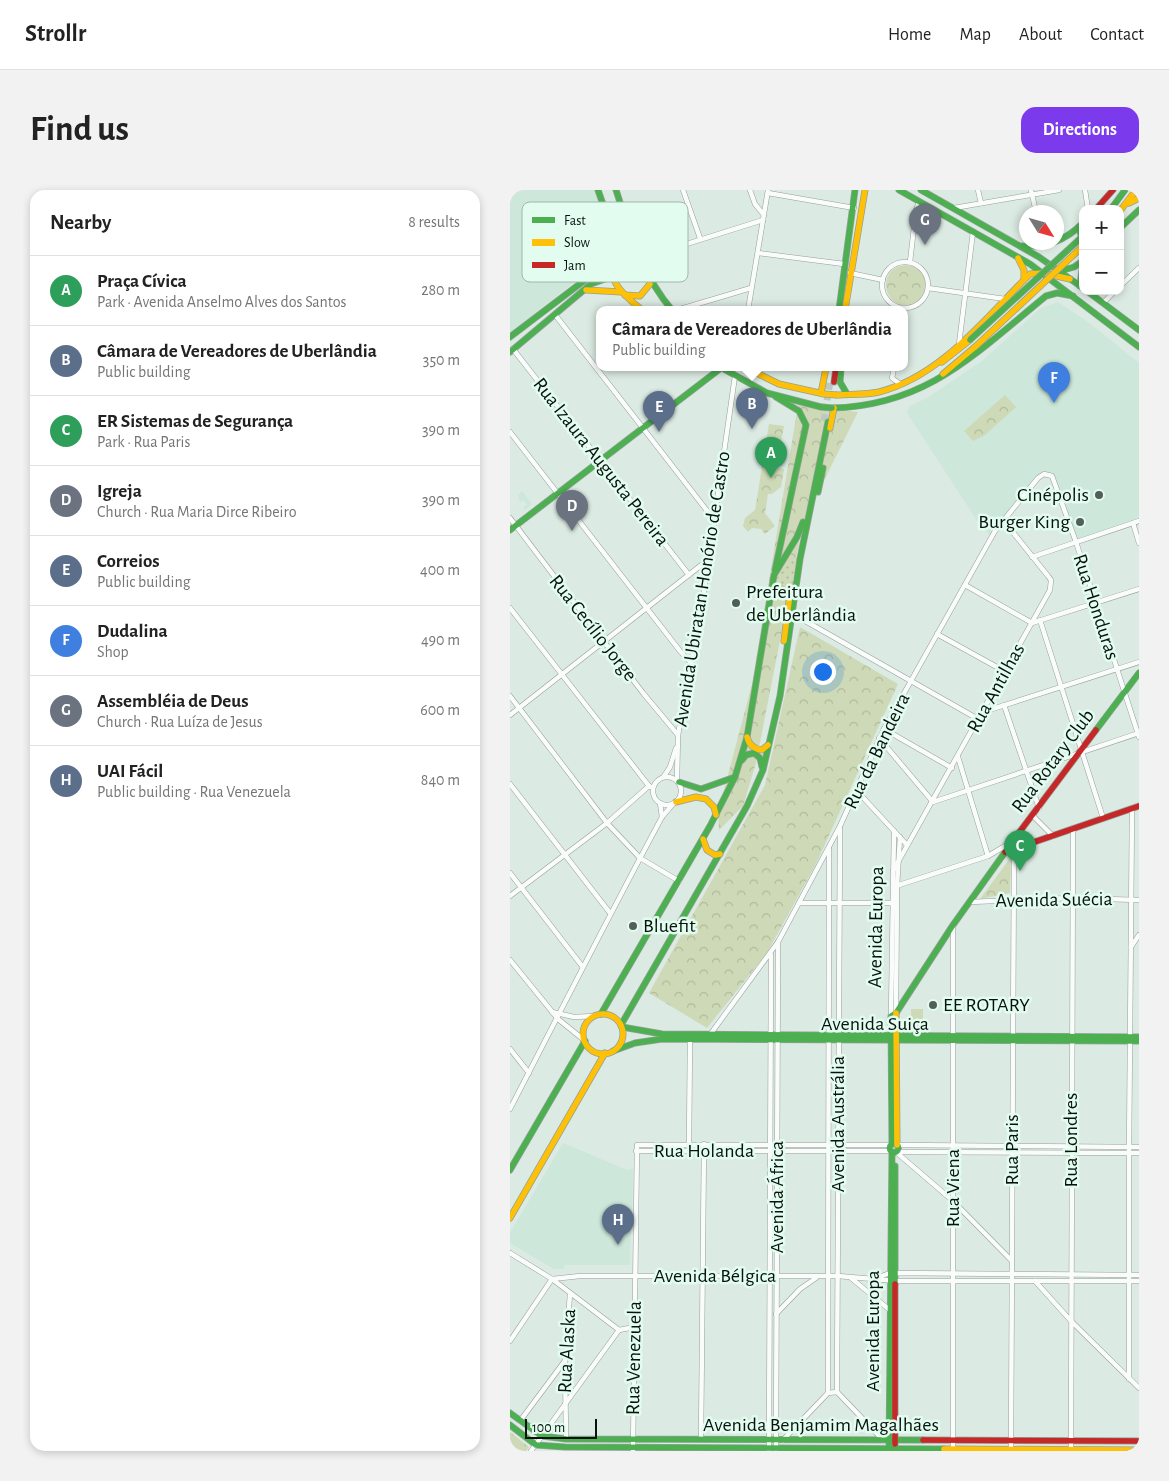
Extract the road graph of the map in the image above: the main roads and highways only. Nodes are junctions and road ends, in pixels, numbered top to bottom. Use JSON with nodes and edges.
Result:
{"nodes":[{"id":1,"x":598,"y":190,"type":"edge"},
{"id":2,"x":616,"y":190,"type":"edge"},
{"id":3,"x":856,"y":190,"type":"edge"},
{"id":4,"x":865,"y":190,"type":"edge"},
{"id":5,"x":898,"y":190,"type":"edge"},
{"id":6,"x":1113,"y":190,"type":"edge"},
{"id":7,"x":1124,"y":190,"type":"edge"},
{"id":8,"x":1136,"y":190,"type":"edge"},
{"id":9,"x":924,"y":191,"type":"edge"},
{"id":10,"x":1139,"y":198,"type":"edge"},
{"id":11,"x":602,"y":202,"type":"edge"},
{"id":12,"x":620,"y":202,"type":"edge"},
{"id":13,"x":1100,"y":205,"type":"edge"},
{"id":14,"x":1115,"y":205,"type":"edge"},
{"id":15,"x":1124,"y":208,"type":"edge"},
{"id":16,"x":1139,"y":210,"type":"edge"},
{"id":17,"x":1124,"y":224,"type":"edge"},
{"id":18,"x":1079,"y":227,"type":"edge"},
{"id":19,"x":1064,"y":239,"type":"edge"},
{"id":20,"x":1079,"y":240,"type":"edge"},
{"id":21,"x":1019,"y":244,"type":"edge"},
{"id":22,"x":1079,"y":249,"type":"edge"},
{"id":23,"x":1028,"y":250,"type":"edge"},
{"id":24,"x":1017,"y":256,"type":"junction"},
{"id":25,"x":1079,"y":265,"type":"edge"},
{"id":26,"x":1036,"y":268,"type":"junction"},
{"id":27,"x":1060,"y":271,"type":"junction"},
{"id":28,"x":1043,"y":273,"type":"junction"},
{"id":29,"x":848,"y":277,"type":"junction"},
{"id":30,"x":1024,"y":279,"type":"junction"},
{"id":31,"x":1070,"y":279,"type":"junction"},
{"id":32,"x":582,"y":282,"type":"edge"},
{"id":33,"x":596,"y":282,"type":"edge"},
{"id":34,"x":615,"y":282,"type":"edge"},
{"id":35,"x":650,"y":284,"type":"joint"},
{"id":36,"x":1079,"y":286,"type":"edge"},
{"id":37,"x":586,"y":290,"type":"junction"},
{"id":38,"x":623,"y":294,"type":"junction"},
{"id":39,"x":1092,"y":295,"type":"edge"},
{"id":40,"x":1008,"y":296,"type":"junction"},
{"id":41,"x":1075,"y":296,"type":"junction"},
{"id":42,"x":637,"y":306,"type":"edge"},
{"id":43,"x":669,"y":306,"type":"edge"},
{"id":44,"x":837,"y":306,"type":"edge"},
{"id":45,"x":840,"y":306,"type":"edge"},
{"id":46,"x":846,"y":306,"type":"edge"},
{"id":47,"x":1028,"y":310,"type":"junction"},
{"id":48,"x":1138,"y":327,"type":"edge"},
{"id":49,"x":510,"y":337,"type":"edge"},
{"id":50,"x":1139,"y":347,"type":"edge"},
{"id":51,"x":512,"y":351,"type":"edge"},
{"id":52,"x":936,"y":365,"type":"junction"},
{"id":53,"x":718,"y":371,"type":"edge"},
{"id":54,"x":727,"y":371,"type":"edge"},
{"id":55,"x":752,"y":371,"type":"edge"},
{"id":56,"x":826,"y":371,"type":"edge"},
{"id":57,"x":832,"y":371,"type":"edge"},
{"id":58,"x":835,"y":371,"type":"edge"},
{"id":59,"x":841,"y":371,"type":"edge"},
{"id":60,"x":942,"y":376,"type":"junction"},
{"id":61,"x":822,"y":393,"type":"junction"},
{"id":62,"x":847,"y":394,"type":"junction"},
{"id":63,"x":776,"y":396,"type":"junction"},
{"id":64,"x":833,"y":408,"type":"junction"},
{"id":65,"x":513,"y":528,"type":"edge"},
{"id":66,"x":774,"y":575,"type":"junction"},
{"id":67,"x":796,"y":587,"type":"junction"},
{"id":68,"x":771,"y":596,"type":"junction"},
{"id":69,"x":785,"y":657,"type":"junction"},
{"id":70,"x":1139,"y":673,"type":"edge"},
{"id":71,"x":747,"y":737,"type":"junction"},
{"id":72,"x":768,"y":745,"type":"junction"},
{"id":73,"x":741,"y":761,"type":"junction"},
{"id":74,"x":763,"y":770,"type":"junction"},
{"id":75,"x":735,"y":777,"type":"junction"},
{"id":76,"x":678,"y":781,"type":"road end"},
{"id":77,"x":674,"y":803,"type":"road end"},
{"id":78,"x":1139,"y":806,"type":"edge"},
{"id":79,"x":716,"y":816,"type":"junction"},
{"id":80,"x":703,"y":838,"type":"junction"},
{"id":81,"x":1005,"y":852,"type":"junction"},
{"id":82,"x":720,"y":854,"type":"junction"},
{"id":83,"x":601,"y":1014,"type":"junction"},
{"id":84,"x":894,"y":1015,"type":"joint"},
{"id":85,"x":622,"y":1026,"type":"junction"},
{"id":86,"x":690,"y":1036,"type":"junction"},
{"id":87,"x":1139,"y":1036,"type":"edge"},
{"id":88,"x":894,"y":1037,"type":"junction"},
{"id":89,"x":1130,"y":1039,"type":"junction"},
{"id":90,"x":585,"y":1040,"type":"junction"},
{"id":91,"x":1139,"y":1041,"type":"edge"},
{"id":92,"x":613,"y":1051,"type":"junction"},
{"id":93,"x":604,"y":1053,"type":"junction"},
{"id":94,"x":894,"y":1149,"type":"junction"},
{"id":95,"x":510,"y":1170,"type":"edge"},
{"id":96,"x":510,"y":1218,"type":"edge"},
{"id":97,"x":893,"y":1280,"type":"junction"},
{"id":98,"x":510,"y":1413,"type":"edge"},
{"id":99,"x":510,"y":1425,"type":"edge"},
{"id":100,"x":849,"y":1440,"type":"junction"},
{"id":101,"x":889,"y":1440,"type":"junction"},
{"id":102,"x":1139,"y":1441,"type":"edge"},
{"id":103,"x":849,"y":1448,"type":"junction"},
{"id":104,"x":565,"y":1449,"type":"edge"},
{"id":105,"x":633,"y":1449,"type":"edge"},
{"id":106,"x":700,"y":1449,"type":"edge"},
{"id":107,"x":776,"y":1449,"type":"edge"},
{"id":108,"x":769,"y":1450,"type":"edge"},
{"id":109,"x":785,"y":1450,"type":"edge"},
{"id":110,"x":889,"y":1450,"type":"edge"},
{"id":111,"x":953,"y":1450,"type":"edge"},
{"id":112,"x":1010,"y":1450,"type":"edge"},
{"id":113,"x":1139,"y":1450,"type":"edge"},
{"id":114,"x":1071,"y":1451,"type":"edge"}],
"edges":[{"from":1,"to":11,"type":"main road"},
{"from":2,"to":12,"type":"main road"},
{"from":3,"to":29,"type":"main road"},
{"from":4,"to":29,"type":"main road"},
{"from":5,"to":24,"type":"main road"},
{"from":6,"to":13,"type":"main road"},
{"from":7,"to":14,"type":"main road"},
{"from":8,"to":15,"type":"main road"},
{"from":9,"to":21,"type":"main road"},
{"from":10,"to":15,"type":"main road"},
{"from":16,"to":17,"type":"main road"},
{"from":18,"to":19,"type":"main road"},
{"from":20,"to":52,"type":"main road","bridge":true},
{"from":22,"to":60,"type":"main road","bridge":true},
{"from":23,"to":27,"type":"main road"},
{"from":24,"to":26,"type":"main road"},
{"from":24,"to":30,"type":"main road"},
{"from":25,"to":27,"type":"main road"},
{"from":26,"to":27,"type":"main road"},
{"from":26,"to":28,"type":"main road"},
{"from":27,"to":31,"type":"main road"},
{"from":28,"to":30,"type":"main road"},
{"from":28,"to":31,"type":"main road"},
{"from":28,"to":41,"type":"main road"},
{"from":29,"to":44,"type":"main road"},
{"from":29,"to":45,"type":"main road"},
{"from":29,"to":46,"type":"main road"},
{"from":30,"to":40,"type":"main road"},
{"from":31,"to":36,"type":"main road"},
{"from":32,"to":49,"type":"main road"},
{"from":33,"to":37,"type":"main road"},
{"from":34,"to":38,"type":"main road"},
{"from":35,"to":38,"type":"main road"},
{"from":35,"to":43,"type":"main road"},
{"from":37,"to":38,"type":"main road"},
{"from":37,"to":51,"type":"main road"},
{"from":38,"to":42,"type":"main road"},
{"from":39,"to":48,"type":"main road"},
{"from":40,"to":47,"type":"main road"},
{"from":40,"to":52,"type":"main road"},
{"from":41,"to":47,"type":"main road"},
{"from":41,"to":50,"type":"main road"},
{"from":47,"to":60,"type":"main road"},
{"from":52,"to":62,"type":"main road"},
{"from":53,"to":65,"type":"main road"},
{"from":54,"to":63,"type":"main road"},
{"from":55,"to":61,"type":"main road"},
{"from":56,"to":61,"type":"main road"},
{"from":57,"to":58,"type":"main road"},
{"from":59,"to":62,"type":"main road"},
{"from":60,"to":64,"type":"main road"},
{"from":61,"to":62,"type":"main road","bridge":true},
{"from":63,"to":64,"type":"main road","bridge":true},
{"from":63,"to":66,"type":"main road"},
{"from":64,"to":67,"type":"main road"},
{"from":66,"to":67,"type":"main road"},
{"from":66,"to":68,"type":"main road"},
{"from":67,"to":69,"type":"main road"},
{"from":68,"to":69,"type":"main road"},
{"from":68,"to":71,"type":"main road"},
{"from":69,"to":72,"type":"main road"},
{"from":70,"to":81,"type":"main road","name":"Rua Rotary Club"},
{"from":71,"to":72,"type":"main road"},
{"from":71,"to":73,"type":"main road"},
{"from":72,"to":74,"type":"main road"},
{"from":73,"to":74,"type":"main road"},
{"from":73,"to":75,"type":"main road"},
{"from":74,"to":82,"type":"main road"},
{"from":75,"to":76,"type":"main road"},
{"from":75,"to":79,"type":"main road"},
{"from":77,"to":79,"type":"main road"},
{"from":78,"to":81,"type":"main road"},
{"from":79,"to":80,"type":"main road"},
{"from":80,"to":82,"type":"main road"},
{"from":80,"to":83,"type":"main road"},
{"from":81,"to":84,"type":"main road","name":"Rua Rotary Club"},
{"from":82,"to":85,"type":"main road"},
{"from":83,"to":85,"type":"main road"},
{"from":83,"to":90,"type":"main road"},
{"from":84,"to":88,"type":"main road","name":"Avenida Europa"},
{"from":85,"to":86,"type":"main road","name":"Avenida Suiça"},
{"from":85,"to":92,"type":"main road"},
{"from":86,"to":88,"type":"main road","name":"Avenida Suiça"},
{"from":86,"to":92,"type":"main road","name":"Avenida Suiça"},
{"from":87,"to":89,"type":"main road","name":"Avenida Suiça"},
{"from":88,"to":89,"type":"main road","name":"Avenida Suiça"},
{"from":88,"to":94,"type":"main road","name":"Avenida Europa"},
{"from":89,"to":91,"type":"main road","name":"Avenida Suiça"},
{"from":90,"to":93,"type":"main road"},
{"from":90,"to":95,"type":"main road"},
{"from":92,"to":93,"type":"main road"},
{"from":93,"to":96,"type":"main road"},
{"from":94,"to":97,"type":"main road","name":"Avenida Europa"},
{"from":94,"to":97,"type":"main road","name":"Avenida Europa"},
{"from":97,"to":101,"type":"main road","name":"Avenida Europa"},
{"from":97,"to":101,"type":"main road","name":"Avenida Europa"},
{"from":98,"to":100,"type":"main road","name":"Avenida Benjamim Magalhães"},
{"from":99,"to":104,"type":"main road","name":"Avenida Benjamim Magalhães"},
{"from":100,"to":101,"type":"main road","name":"Avenida Benjamim Magalhães"},
{"from":100,"to":103,"type":"main road"},
{"from":101,"to":102,"type":"main road","name":"Avenida Benjamim Magalhães"},
{"from":101,"to":110,"type":"main road","name":"Avenida Europa"},
{"from":103,"to":109,"type":"main road","name":"Avenida Benjamim Magalhães"},
{"from":103,"to":110,"type":"main road","name":"Avenida Benjamim Magalhães"},
{"from":104,"to":105,"type":"main road","name":"Avenida Benjamim Magalhães"},
{"from":105,"to":106,"type":"main road","name":"Avenida Benjamim Magalhães"},
{"from":106,"to":108,"type":"main road","name":"Avenida Benjamim Magalhães"},
{"from":107,"to":108,"type":"main road","name":"Avenida Benjamim Magalhães"},
{"from":107,"to":109,"type":"main road","name":"Avenida Benjamim Magalhães"},
{"from":110,"to":111,"type":"main road","name":"Avenida Benjamim Magalhães"},
{"from":111,"to":112,"type":"main road","name":"Avenida Benjamim Magalhães"},
{"from":112,"to":114,"type":"main road","name":"Avenida Benjamim Magalhães"},
{"from":113,"to":114,"type":"main road","name":"Avenida Benjamim Magalhães"}]}
